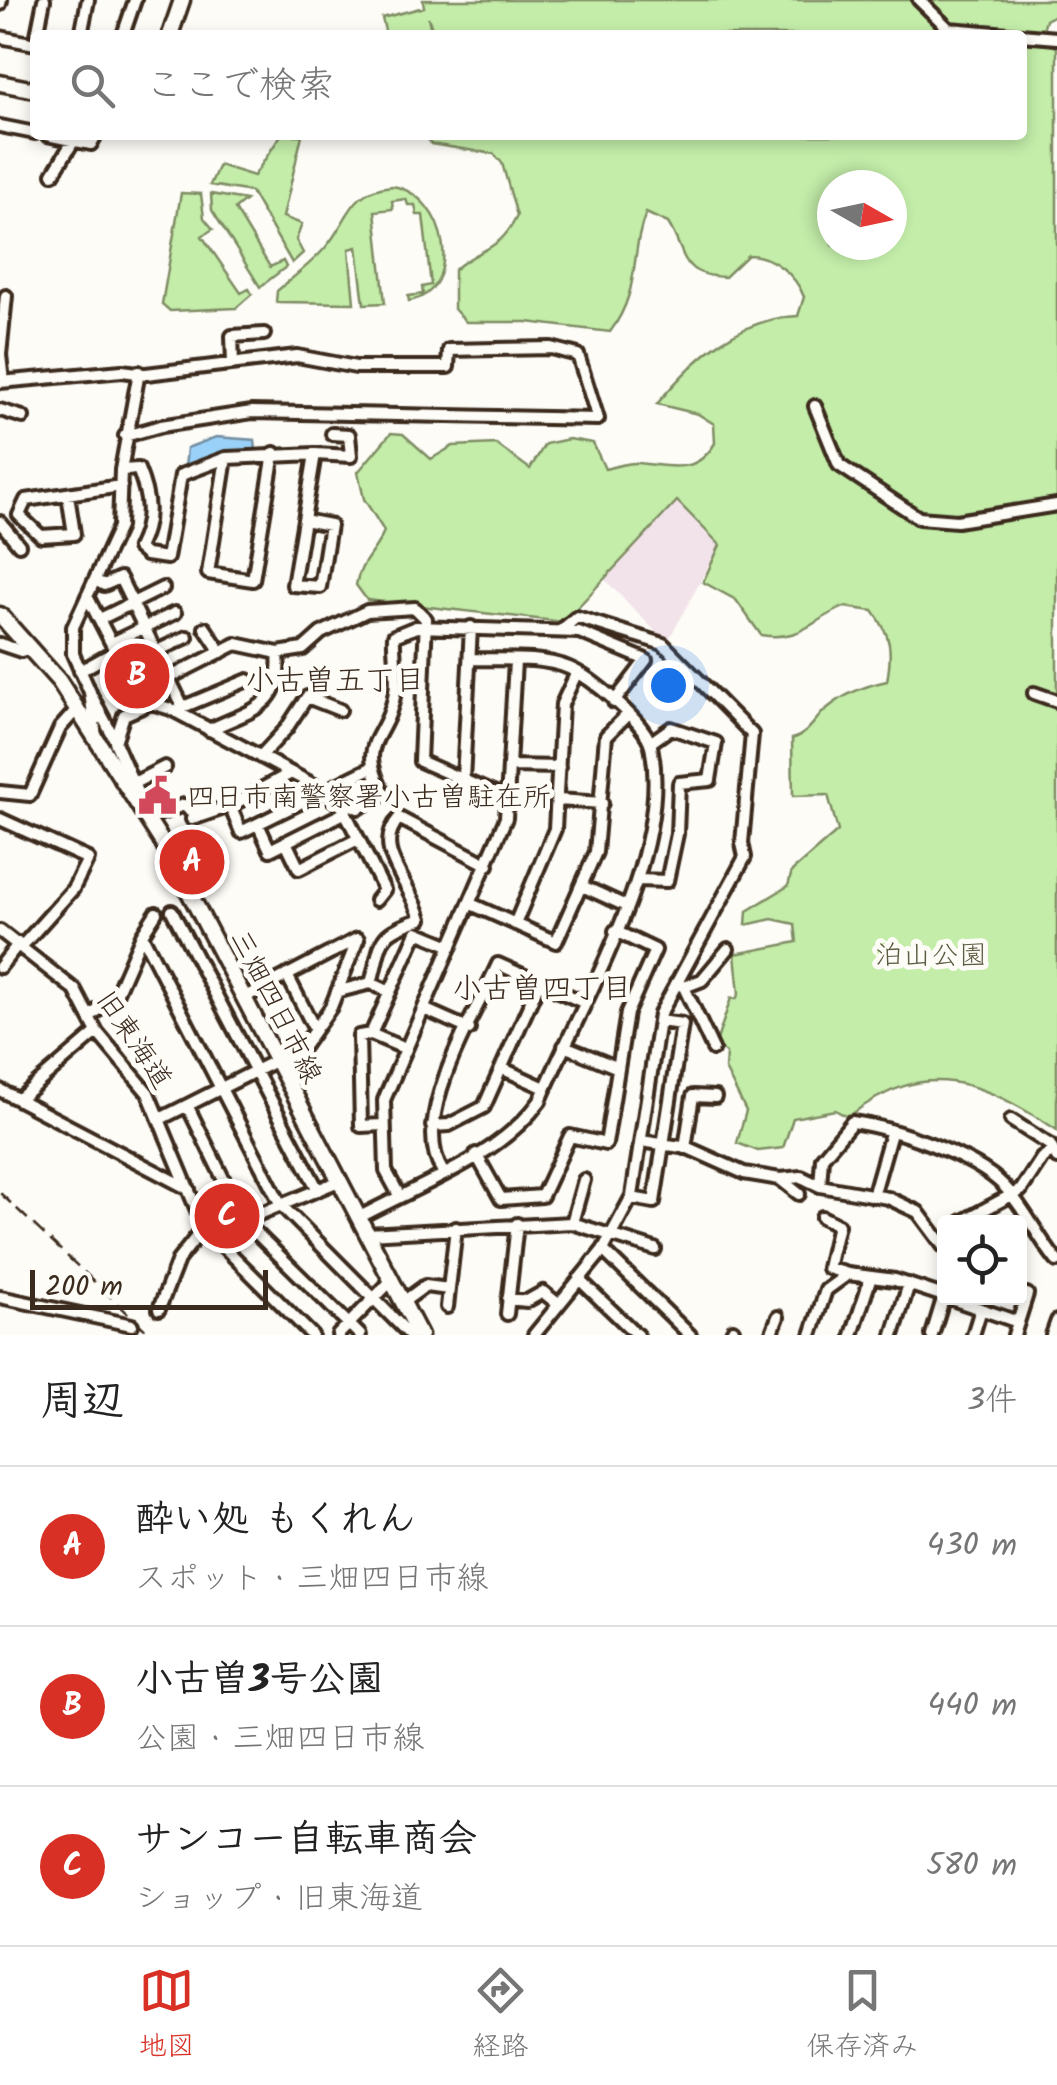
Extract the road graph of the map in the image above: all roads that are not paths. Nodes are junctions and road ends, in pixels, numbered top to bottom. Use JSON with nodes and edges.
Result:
{"nodes":[{"id":1,"x":44,"y":0,"type":"edge"},
{"id":2,"x":88,"y":0,"type":"edge"},
{"id":3,"x":135,"y":0,"type":"edge"},
{"id":4,"x":918,"y":0,"type":"edge"},
{"id":5,"x":177,"y":2,"type":"edge"},
{"id":6,"x":39,"y":30,"type":"edge"},
{"id":7,"x":82,"y":30,"type":"edge"},
{"id":8,"x":124,"y":30,"type":"edge"},
{"id":9,"x":171,"y":30,"type":"edge"},
{"id":10,"x":971,"y":30,"type":"edge"},
{"id":11,"x":1027,"y":35,"type":"edge"},
{"id":12,"x":0,"y":37,"type":"edge"},
{"id":13,"x":1057,"y":38,"type":"edge"},
{"id":14,"x":30,"y":43,"type":"edge"},
{"id":15,"x":0,"y":83,"type":"edge"},
{"id":16,"x":30,"y":89,"type":"edge"},
{"id":17,"x":0,"y":126,"type":"edge"},
{"id":18,"x":30,"y":131,"type":"edge"},
{"id":19,"x":74,"y":140,"type":"joint"},
{"id":20,"x":94,"y":140,"type":"edge"},
{"id":21,"x":53,"y":174,"type":"dead end"},
{"id":22,"x":6,"y":296,"type":"dead end"},
{"id":23,"x":264,"y":334,"type":"dead end"},
{"id":24,"x":234,"y":363,"type":"junction"},
{"id":25,"x":138,"y":372,"type":"junction"},
{"id":26,"x":2,"y":381,"type":"edge"},
{"id":27,"x":815,"y":406,"type":"dead end"},
{"id":28,"x":0,"y":410,"type":"edge"},
{"id":29,"x":23,"y":417,"type":"dead end"},
{"id":30,"x":332,"y":434,"type":"dead end"},
{"id":31,"x":126,"y":436,"type":"junction"},
{"id":32,"x":274,"y":452,"type":"junction"},
{"id":33,"x":315,"y":454,"type":"junction"},
{"id":34,"x":226,"y":458,"type":"junction"},
{"id":35,"x":121,"y":470,"type":"junction"},
{"id":36,"x":121,"y":486,"type":"junction"},
{"id":37,"x":68,"y":495,"type":"junction"},
{"id":38,"x":1057,"y":505,"type":"edge"},
{"id":39,"x":19,"y":515,"type":"junction"},
{"id":40,"x":304,"y":520,"type":"junction"},
{"id":41,"x":0,"y":522,"type":"edge"},
{"id":42,"x":7,"y":534,"type":"junction"},
{"id":43,"x":18,"y":545,"type":"dead end"},
{"id":44,"x":95,"y":580,"type":"junction"},
{"id":45,"x":162,"y":588,"type":"dead end"},
{"id":46,"x":87,"y":596,"type":"junction"},
{"id":47,"x":133,"y":603,"type":"junction"},
{"id":48,"x":175,"y":613,"type":"dead end"},
{"id":49,"x":0,"y":615,"type":"edge"},
{"id":50,"x":102,"y":618,"type":"junction"},
{"id":51,"x":425,"y":626,"type":"junction"},
{"id":52,"x":471,"y":627,"type":"junction"},
{"id":53,"x":146,"y":628,"type":"junction"},
{"id":54,"x":205,"y":628,"type":"dead end"},
{"id":55,"x":560,"y":631,"type":"junction"},
{"id":56,"x":186,"y":637,"type":"dead end"},
{"id":57,"x":0,"y":644,"type":"edge"},
{"id":58,"x":115,"y":647,"type":"junction"},
{"id":59,"x":31,"y":648,"type":"junction"},
{"id":60,"x":157,"y":651,"type":"junction"},
{"id":61,"x":221,"y":652,"type":"junction"},
{"id":62,"x":278,"y":653,"type":"junction"},
{"id":63,"x":470,"y":659,"type":"junction"},
{"id":64,"x":515,"y":661,"type":"junction"},
{"id":65,"x":123,"y":666,"type":"dead end"},
{"id":66,"x":691,"y":666,"type":"dead end"},
{"id":67,"x":80,"y":671,"type":"junction"},
{"id":68,"x":577,"y":672,"type":"junction"},
{"id":69,"x":169,"y":677,"type":"junction"},
{"id":70,"x":248,"y":680,"type":"dead end"},
{"id":71,"x":90,"y":692,"type":"junction"},
{"id":72,"x":713,"y":692,"type":"junction"},
{"id":73,"x":1034,"y":693,"type":"dead end"},
{"id":74,"x":614,"y":702,"type":"junction"},
{"id":75,"x":1057,"y":702,"type":"edge"},
{"id":76,"x":151,"y":703,"type":"junction"},
{"id":77,"x":176,"y":707,"type":"junction"},
{"id":78,"x":77,"y":709,"type":"junction"},
{"id":79,"x":340,"y":710,"type":"dead end"},
{"id":80,"x":627,"y":715,"type":"junction"},
{"id":81,"x":209,"y":730,"type":"junction"},
{"id":82,"x":96,"y":738,"type":"junction"},
{"id":83,"x":115,"y":742,"type":"junction"},
{"id":84,"x":650,"y":743,"type":"junction"},
{"id":85,"x":260,"y":756,"type":"junction"},
{"id":86,"x":510,"y":766,"type":"junction"},
{"id":87,"x":165,"y":767,"type":"dead end"},
{"id":88,"x":559,"y":767,"type":"junction"},
{"id":89,"x":371,"y":768,"type":"junction"},
{"id":90,"x":290,"y":772,"type":"junction"},
{"id":91,"x":463,"y":780,"type":"junction"},
{"id":92,"x":136,"y":782,"type":"junction"},
{"id":93,"x":324,"y":791,"type":"junction"},
{"id":94,"x":0,"y":792,"type":"edge"},
{"id":95,"x":509,"y":800,"type":"junction"},
{"id":96,"x":558,"y":800,"type":"junction"},
{"id":97,"x":602,"y":803,"type":"junction"},
{"id":98,"x":212,"y":806,"type":"dead end"},
{"id":99,"x":230,"y":806,"type":"junction"},
{"id":100,"x":346,"y":812,"type":"junction"},
{"id":101,"x":146,"y":816,"type":"junction"},
{"id":102,"x":0,"y":819,"type":"edge"},
{"id":103,"x":192,"y":819,"type":"dead end"},
{"id":104,"x":258,"y":824,"type":"junction"},
{"id":105,"x":358,"y":839,"type":"junction"},
{"id":106,"x":286,"y":842,"type":"junction"},
{"id":107,"x":488,"y":864,"type":"junction"},
{"id":108,"x":638,"y":880,"type":"junction"},
{"id":109,"x":582,"y":886,"type":"junction"},
{"id":110,"x":376,"y":900,"type":"dead end"},
{"id":111,"x":471,"y":904,"type":"junction"},
{"id":112,"x":626,"y":906,"type":"junction"},
{"id":113,"x":172,"y":911,"type":"dead end"},
{"id":114,"x":156,"y":912,"type":"dead end"},
{"id":115,"x":515,"y":924,"type":"junction"},
{"id":116,"x":0,"y":930,"type":"edge"},
{"id":117,"x":615,"y":931,"type":"junction"},
{"id":118,"x":142,"y":934,"type":"junction"},
{"id":119,"x":20,"y":944,"type":"junction"},
{"id":120,"x":451,"y":946,"type":"junction"},
{"id":121,"x":728,"y":949,"type":"dead end"},
{"id":122,"x":0,"y":967,"type":"edge"},
{"id":123,"x":287,"y":975,"type":"junction"},
{"id":124,"x":539,"y":982,"type":"junction"},
{"id":125,"x":370,"y":983,"type":"junction"},
{"id":126,"x":681,"y":985,"type":"junction"},
{"id":127,"x":339,"y":991,"type":"junction"},
{"id":128,"x":390,"y":992,"type":"junction"},
{"id":129,"x":245,"y":996,"type":"junction"},
{"id":130,"x":583,"y":1002,"type":"junction"},
{"id":131,"x":424,"y":1009,"type":"junction"},
{"id":132,"x":89,"y":1017,"type":"junction"},
{"id":133,"x":659,"y":1021,"type":"junction"},
{"id":134,"x":313,"y":1026,"type":"junction"},
{"id":135,"x":469,"y":1030,"type":"junction"},
{"id":136,"x":97,"y":1032,"type":"junction"},
{"id":137,"x":371,"y":1034,"type":"junction"},
{"id":138,"x":564,"y":1046,"type":"junction"},
{"id":139,"x":713,"y":1049,"type":"dead end"},
{"id":140,"x":406,"y":1050,"type":"junction"},
{"id":141,"x":278,"y":1060,"type":"junction"},
{"id":142,"x":616,"y":1067,"type":"junction"},
{"id":143,"x":501,"y":1068,"type":"junction"},
{"id":144,"x":256,"y":1070,"type":"junction"},
{"id":145,"x":545,"y":1088,"type":"junction"},
{"id":146,"x":222,"y":1089,"type":"junction"},
{"id":147,"x":0,"y":1090,"type":"edge"},
{"id":148,"x":715,"y":1097,"type":"dead end"},
{"id":149,"x":19,"y":1099,"type":"junction"},
{"id":150,"x":188,"y":1107,"type":"junction"},
{"id":151,"x":160,"y":1119,"type":"junction"},
{"id":152,"x":1011,"y":1120,"type":"dead end"},
{"id":153,"x":382,"y":1125,"type":"junction"},
{"id":154,"x":432,"y":1126,"type":"junction"},
{"id":155,"x":891,"y":1134,"type":"junction"},
{"id":156,"x":641,"y":1141,"type":"junction"},
{"id":157,"x":664,"y":1144,"type":"junction"},
{"id":158,"x":685,"y":1148,"type":"junction"},
{"id":159,"x":476,"y":1154,"type":"junction"},
{"id":160,"x":1055,"y":1154,"type":"edge"},
{"id":161,"x":443,"y":1172,"type":"junction"},
{"id":162,"x":780,"y":1179,"type":"junction"},
{"id":163,"x":584,"y":1180,"type":"dead end"},
{"id":164,"x":340,"y":1181,"type":"junction"},
{"id":165,"x":820,"y":1186,"type":"junction"},
{"id":166,"x":189,"y":1189,"type":"junction"},
{"id":167,"x":318,"y":1190,"type":"junction"},
{"id":168,"x":800,"y":1194,"type":"dead end"},
{"id":169,"x":399,"y":1195,"type":"junction"},
{"id":170,"x":873,"y":1196,"type":"junction"},
{"id":171,"x":1012,"y":1196,"type":"junction"},
{"id":172,"x":631,"y":1198,"type":"junction"},
{"id":173,"x":281,"y":1205,"type":"junction"},
{"id":174,"x":977,"y":1215,"type":"edge"},
{"id":175,"x":358,"y":1218,"type":"junction"},
{"id":176,"x":822,"y":1218,"type":"dead end"},
{"id":177,"x":244,"y":1221,"type":"junction"},
{"id":178,"x":572,"y":1223,"type":"junction"},
{"id":179,"x":517,"y":1224,"type":"junction"},
{"id":180,"x":456,"y":1228,"type":"junction"},
{"id":181,"x":207,"y":1230,"type":"junction"},
{"id":182,"x":937,"y":1231,"type":"edge"},
{"id":183,"x":367,"y":1234,"type":"junction"},
{"id":184,"x":613,"y":1234,"type":"junction"},
{"id":185,"x":656,"y":1249,"type":"dead end"},
{"id":186,"x":603,"y":1250,"type":"junction"},
{"id":187,"x":1057,"y":1262,"type":"edge"},
{"id":188,"x":848,"y":1274,"type":"junction"},
{"id":189,"x":579,"y":1278,"type":"junction"},
{"id":190,"x":871,"y":1278,"type":"junction"},
{"id":191,"x":391,"y":1281,"type":"junction"},
{"id":192,"x":910,"y":1284,"type":"junction"},
{"id":193,"x":449,"y":1289,"type":"junction"},
{"id":194,"x":937,"y":1294,"type":"edge"},
{"id":195,"x":0,"y":1298,"type":"edge"},
{"id":196,"x":375,"y":1298,"type":"junction"},
{"id":197,"x":508,"y":1299,"type":"junction"},
{"id":198,"x":403,"y":1302,"type":"junction"},
{"id":199,"x":558,"y":1304,"type":"junction"},
{"id":200,"x":943,"y":1305,"type":"edge"},
{"id":201,"x":974,"y":1305,"type":"edge"},
{"id":202,"x":976,"y":1305,"type":"edge"},
{"id":203,"x":1023,"y":1305,"type":"edge"},
{"id":204,"x":447,"y":1307,"type":"dead end"},
{"id":205,"x":159,"y":1309,"type":"dead end"},
{"id":206,"x":507,"y":1314,"type":"dead end"},
{"id":207,"x":778,"y":1317,"type":"dead end"},
{"id":208,"x":1057,"y":1320,"type":"edge"},
{"id":209,"x":1018,"y":1322,"type":"junction"},
{"id":210,"x":349,"y":1324,"type":"junction"},
{"id":211,"x":132,"y":1326,"type":"dead end"},
{"id":212,"x":312,"y":1335,"type":"edge"},
{"id":213,"x":338,"y":1335,"type":"edge"},
{"id":214,"x":360,"y":1335,"type":"edge"},
{"id":215,"x":410,"y":1335,"type":"edge"},
{"id":216,"x":420,"y":1335,"type":"edge"},
{"id":217,"x":534,"y":1335,"type":"edge"},
{"id":218,"x":637,"y":1335,"type":"edge"},
{"id":219,"x":690,"y":1335,"type":"edge"},
{"id":220,"x":771,"y":1335,"type":"edge"},
{"id":221,"x":811,"y":1335,"type":"edge"},
{"id":222,"x":852,"y":1335,"type":"edge"},
{"id":223,"x":893,"y":1335,"type":"edge"},
{"id":224,"x":932,"y":1335,"type":"edge"},
{"id":225,"x":973,"y":1335,"type":"edge"},
{"id":226,"x":1014,"y":1335,"type":"edge"},
{"id":227,"x":1052,"y":1335,"type":"edge"}],
"edges":[{"from":1,"to":6,"type":"street"},
{"from":2,"to":7,"type":"street"},
{"from":3,"to":8,"type":"street"},
{"from":4,"to":10,"type":"street"},
{"from":5,"to":9,"type":"main road"},
{"from":11,"to":13,"type":"street"},
{"from":12,"to":14,"type":"street"},
{"from":15,"to":16,"type":"main road"},
{"from":17,"to":18,"type":"street"},
{"from":19,"to":20,"type":"street"},
{"from":19,"to":21,"type":"street"},
{"from":22,"to":26,"type":"street"},
{"from":23,"to":24,"type":"street"},
{"from":24,"to":25,"type":"street"},
{"from":24,"to":31,"type":"street"},
{"from":25,"to":26,"type":"street"},
{"from":25,"to":31,"type":"street"},
{"from":27,"to":38,"type":"street"},
{"from":28,"to":29,"type":"street"},
{"from":30,"to":33,"type":"street"},
{"from":31,"to":35,"type":"street"},
{"from":32,"to":33,"type":"street"},
{"from":32,"to":34,"type":"street"},
{"from":32,"to":34,"type":"street"},
{"from":33,"to":40,"type":"street"},
{"from":34,"to":35,"type":"street"},
{"from":35,"to":36,"type":"street"},
{"from":36,"to":37,"type":"street"},
{"from":36,"to":44,"type":"street"},
{"from":37,"to":39,"type":"street"},
{"from":37,"to":39,"type":"street"},
{"from":39,"to":42,"type":"street"},
{"from":40,"to":40,"type":"street"},
{"from":41,"to":42,"type":"street"},
{"from":42,"to":43,"type":"street"},
{"from":44,"to":46,"type":"street"},
{"from":44,"to":47,"type":"street"},
{"from":45,"to":47,"type":"street"},
{"from":46,"to":50,"type":"street"},
{"from":46,"to":67,"type":"street"},
{"from":47,"to":50,"type":"street"},
{"from":47,"to":53,"type":"street"},
{"from":48,"to":53,"type":"street"},
{"from":49,"to":59,"type":"main road","name":"三畑四日市線"},
{"from":50,"to":58,"type":"street"},
{"from":51,"to":52,"type":"street"},
{"from":51,"to":62,"type":"street"},
{"from":51,"to":89,"type":"street"},
{"from":51,"to":91,"type":"street"},
{"from":52,"to":55,"type":"street"},
{"from":52,"to":63,"type":"street"},
{"from":53,"to":58,"type":"street"},
{"from":53,"to":60,"type":"street"},
{"from":54,"to":61,"type":"street"},
{"from":55,"to":72,"type":"street"},
{"from":55,"to":74,"type":"street"},
{"from":56,"to":60,"type":"street"},
{"from":57,"to":59,"type":"street"},
{"from":58,"to":65,"type":"street"},
{"from":58,"to":67,"type":"street"},
{"from":59,"to":78,"type":"main road","name":"三畑四日市線"},
{"from":60,"to":69,"type":"street"},
{"from":61,"to":62,"type":"street"},
{"from":61,"to":69,"type":"street"},
{"from":62,"to":81,"type":"street"},
{"from":63,"to":64,"type":"street"},
{"from":63,"to":91,"type":"street"},
{"from":64,"to":68,"type":"street"},
{"from":64,"to":86,"type":"street"},
{"from":66,"to":72,"type":"street"},
{"from":67,"to":71,"type":"street"},
{"from":68,"to":74,"type":"street"},
{"from":68,"to":88,"type":"street"},
{"from":69,"to":76,"type":"street"},
{"from":69,"to":77,"type":"street"},
{"from":70,"to":77,"type":"street"},
{"from":71,"to":82,"type":"street"},
{"from":71,"to":83,"type":"street"},
{"from":72,"to":126,"type":"street"},
{"from":73,"to":75,"type":"street"},
{"from":74,"to":80,"type":"street"},
{"from":76,"to":77,"type":"street"},
{"from":76,"to":83,"type":"street"},
{"from":77,"to":81,"type":"street"},
{"from":78,"to":82,"type":"main road","name":"三畑四日市線"},
{"from":78,"to":94,"type":"street"},
{"from":79,"to":85,"type":"street"},
{"from":80,"to":84,"type":"street"},
{"from":80,"to":97,"type":"street"},
{"from":81,"to":85,"type":"street"},
{"from":82,"to":101,"type":"main road","name":"三畑四日市線"},
{"from":83,"to":92,"type":"street"},
{"from":84,"to":108,"type":"street"},
{"from":84,"to":108,"type":"street"},
{"from":85,"to":90,"type":"street"},
{"from":86,"to":88,"type":"street"},
{"from":86,"to":95,"type":"street"},
{"from":87,"to":92,"type":"street"},
{"from":88,"to":96,"type":"street"},
{"from":89,"to":93,"type":"street"},
{"from":89,"to":93,"type":"street"},
{"from":90,"to":93,"type":"street"},
{"from":90,"to":99,"type":"street"},
{"from":91,"to":95,"type":"street"},
{"from":92,"to":101,"type":"street"},
{"from":93,"to":100,"type":"street"},
{"from":93,"to":104,"type":"street"},
{"from":95,"to":107,"type":"street"},
{"from":96,"to":97,"type":"street"},
{"from":96,"to":115,"type":"street"},
{"from":97,"to":109,"type":"street"},
{"from":98,"to":101,"type":"street"},
{"from":99,"to":103,"type":"street"},
{"from":99,"to":104,"type":"street"},
{"from":100,"to":105,"type":"street"},
{"from":100,"to":106,"type":"street"},
{"from":101,"to":129,"type":"main road","name":"三畑四日市線"},
{"from":102,"to":119,"type":"street"},
{"from":104,"to":106,"type":"street"},
{"from":105,"to":106,"type":"street"},
{"from":105,"to":110,"type":"street"},
{"from":107,"to":111,"type":"street"},
{"from":107,"to":125,"type":"street"},
{"from":108,"to":112,"type":"street"},
{"from":109,"to":112,"type":"street"},
{"from":109,"to":115,"type":"street"},
{"from":111,"to":115,"type":"street"},
{"from":111,"to":120,"type":"street"},
{"from":112,"to":117,"type":"street"},
{"from":113,"to":144,"type":"street"},
{"from":114,"to":118,"type":"street"},
{"from":116,"to":119,"type":"street","name":"旧東海道"},
{"from":117,"to":130,"type":"street"},
{"from":117,"to":142,"type":"street"},
{"from":118,"to":132,"type":"street"},
{"from":118,"to":146,"type":"street"},
{"from":119,"to":122,"type":"street"},
{"from":119,"to":132,"type":"street","name":"旧東海道"},
{"from":120,"to":128,"type":"street"},
{"from":120,"to":131,"type":"street"},
{"from":121,"to":126,"type":"street"},
{"from":123,"to":127,"type":"street"},
{"from":123,"to":129,"type":"street"},
{"from":123,"to":134,"type":"street"},
{"from":124,"to":130,"type":"street"},
{"from":124,"to":135,"type":"street"},
{"from":124,"to":143,"type":"street"},
{"from":125,"to":127,"type":"street"},
{"from":125,"to":128,"type":"street"},
{"from":126,"to":133,"type":"street"},
{"from":126,"to":139,"type":"street"},
{"from":127,"to":134,"type":"street"},
{"from":128,"to":137,"type":"street"},
{"from":129,"to":141,"type":"main road","name":"三畑四日市線"},
{"from":130,"to":138,"type":"street"},
{"from":131,"to":135,"type":"street"},
{"from":131,"to":140,"type":"street"},
{"from":132,"to":136,"type":"street","name":"旧東海道"},
{"from":133,"to":156,"type":"street"},
{"from":133,"to":157,"type":"street"},
{"from":134,"to":141,"type":"street"},
{"from":135,"to":154,"type":"street"},
{"from":136,"to":149,"type":"street"},
{"from":136,"to":151,"type":"street","name":"旧東海道"},
{"from":137,"to":140,"type":"street"},
{"from":137,"to":153,"type":"street"},
{"from":138,"to":142,"type":"street"},
{"from":138,"to":145,"type":"street"},
{"from":140,"to":153,"type":"street"},
{"from":141,"to":144,"type":"street"},
{"from":141,"to":164,"type":"main road","name":"三畑四日市線"},
{"from":142,"to":159,"type":"street"},
{"from":143,"to":145,"type":"street"},
{"from":143,"to":154,"type":"street"},
{"from":144,"to":146,"type":"street"},
{"from":144,"to":167,"type":"street"},
{"from":145,"to":159,"type":"street"},
{"from":146,"to":150,"type":"street"},
{"from":146,"to":173,"type":"street"},
{"from":147,"to":149,"type":"street"},
{"from":148,"to":158,"type":"street"},
{"from":149,"to":166,"type":"street"},
{"from":150,"to":151,"type":"street"},
{"from":150,"to":177,"type":"street"},
{"from":151,"to":166,"type":"street","name":"旧東海道"},
{"from":152,"to":160,"type":"street"},
{"from":153,"to":169,"type":"street"},
{"from":154,"to":161,"type":"street"},
{"from":155,"to":165,"type":"street"},
{"from":155,"to":170,"type":"street"},
{"from":155,"to":171,"type":"street"},
{"from":156,"to":157,"type":"street"},
{"from":156,"to":172,"type":"street"},
{"from":157,"to":158,"type":"street"},
{"from":157,"to":172,"type":"street"},
{"from":158,"to":162,"type":"street"},
{"from":159,"to":161,"type":"street"},
{"from":160,"to":171,"type":"street"},
{"from":161,"to":169,"type":"street"},
{"from":162,"to":165,"type":"street"},
{"from":162,"to":168,"type":"street"},
{"from":163,"to":178,"type":"street"},
{"from":164,"to":167,"type":"street"},
{"from":164,"to":175,"type":"main road","name":"三畑四日市線"},
{"from":165,"to":170,"type":"street"},
{"from":166,"to":181,"type":"street","name":"旧東海道"},
{"from":167,"to":173,"type":"street"},
{"from":169,"to":175,"type":"street"},
{"from":170,"to":182,"type":"street"},
{"from":171,"to":174,"type":"street"},
{"from":171,"to":187,"type":"street"},
{"from":172,"to":184,"type":"street"},
{"from":173,"to":177,"type":"street"},
{"from":173,"to":196,"type":"street"},
{"from":175,"to":183,"type":"main road","name":"三畑四日市線"},
{"from":176,"to":188,"type":"street"},
{"from":177,"to":181,"type":"street"},
{"from":177,"to":210,"type":"street"},
{"from":178,"to":179,"type":"street"},
{"from":178,"to":184,"type":"street"},
{"from":179,"to":180,"type":"street"},
{"from":179,"to":197,"type":"street"},
{"from":180,"to":183,"type":"street"},
{"from":180,"to":193,"type":"street"},
{"from":181,"to":205,"type":"street"},
{"from":181,"to":212,"type":"street","name":"旧東海道"},
{"from":183,"to":191,"type":"main road","name":"三畑四日市線"},
{"from":184,"to":185,"type":"street"},
{"from":184,"to":186,"type":"street"},
{"from":186,"to":189,"type":"street"},
{"from":186,"to":219,"type":"street"},
{"from":188,"to":190,"type":"street"},
{"from":188,"to":221,"type":"street"},
{"from":189,"to":199,"type":"street"},
{"from":189,"to":218,"type":"street"},
{"from":190,"to":192,"type":"street"},
{"from":190,"to":222,"type":"street"},
{"from":191,"to":196,"type":"street"},
{"from":191,"to":198,"type":"main road","name":"三畑四日市線"},
{"from":192,"to":194,"type":"street"},
{"from":192,"to":223,"type":"street"},
{"from":193,"to":198,"type":"street"},
{"from":193,"to":204,"type":"street"},
{"from":195,"to":211,"type":"street"},
{"from":196,"to":210,"type":"street"},
{"from":196,"to":215,"type":"street"},
{"from":197,"to":199,"type":"street"},
{"from":197,"to":206,"type":"street"},
{"from":198,"to":216,"type":"main road","name":"三畑四日市線"},
{"from":199,"to":217,"type":"street"},
{"from":200,"to":224,"type":"street"},
{"from":201,"to":225,"type":"street"},
{"from":202,"to":209,"type":"street"},
{"from":203,"to":209,"type":"street"},
{"from":207,"to":220,"type":"street"},
{"from":208,"to":227,"type":"street"},
{"from":209,"to":226,"type":"street"},
{"from":210,"to":213,"type":"street"},
{"from":210,"to":214,"type":"street"}]}
